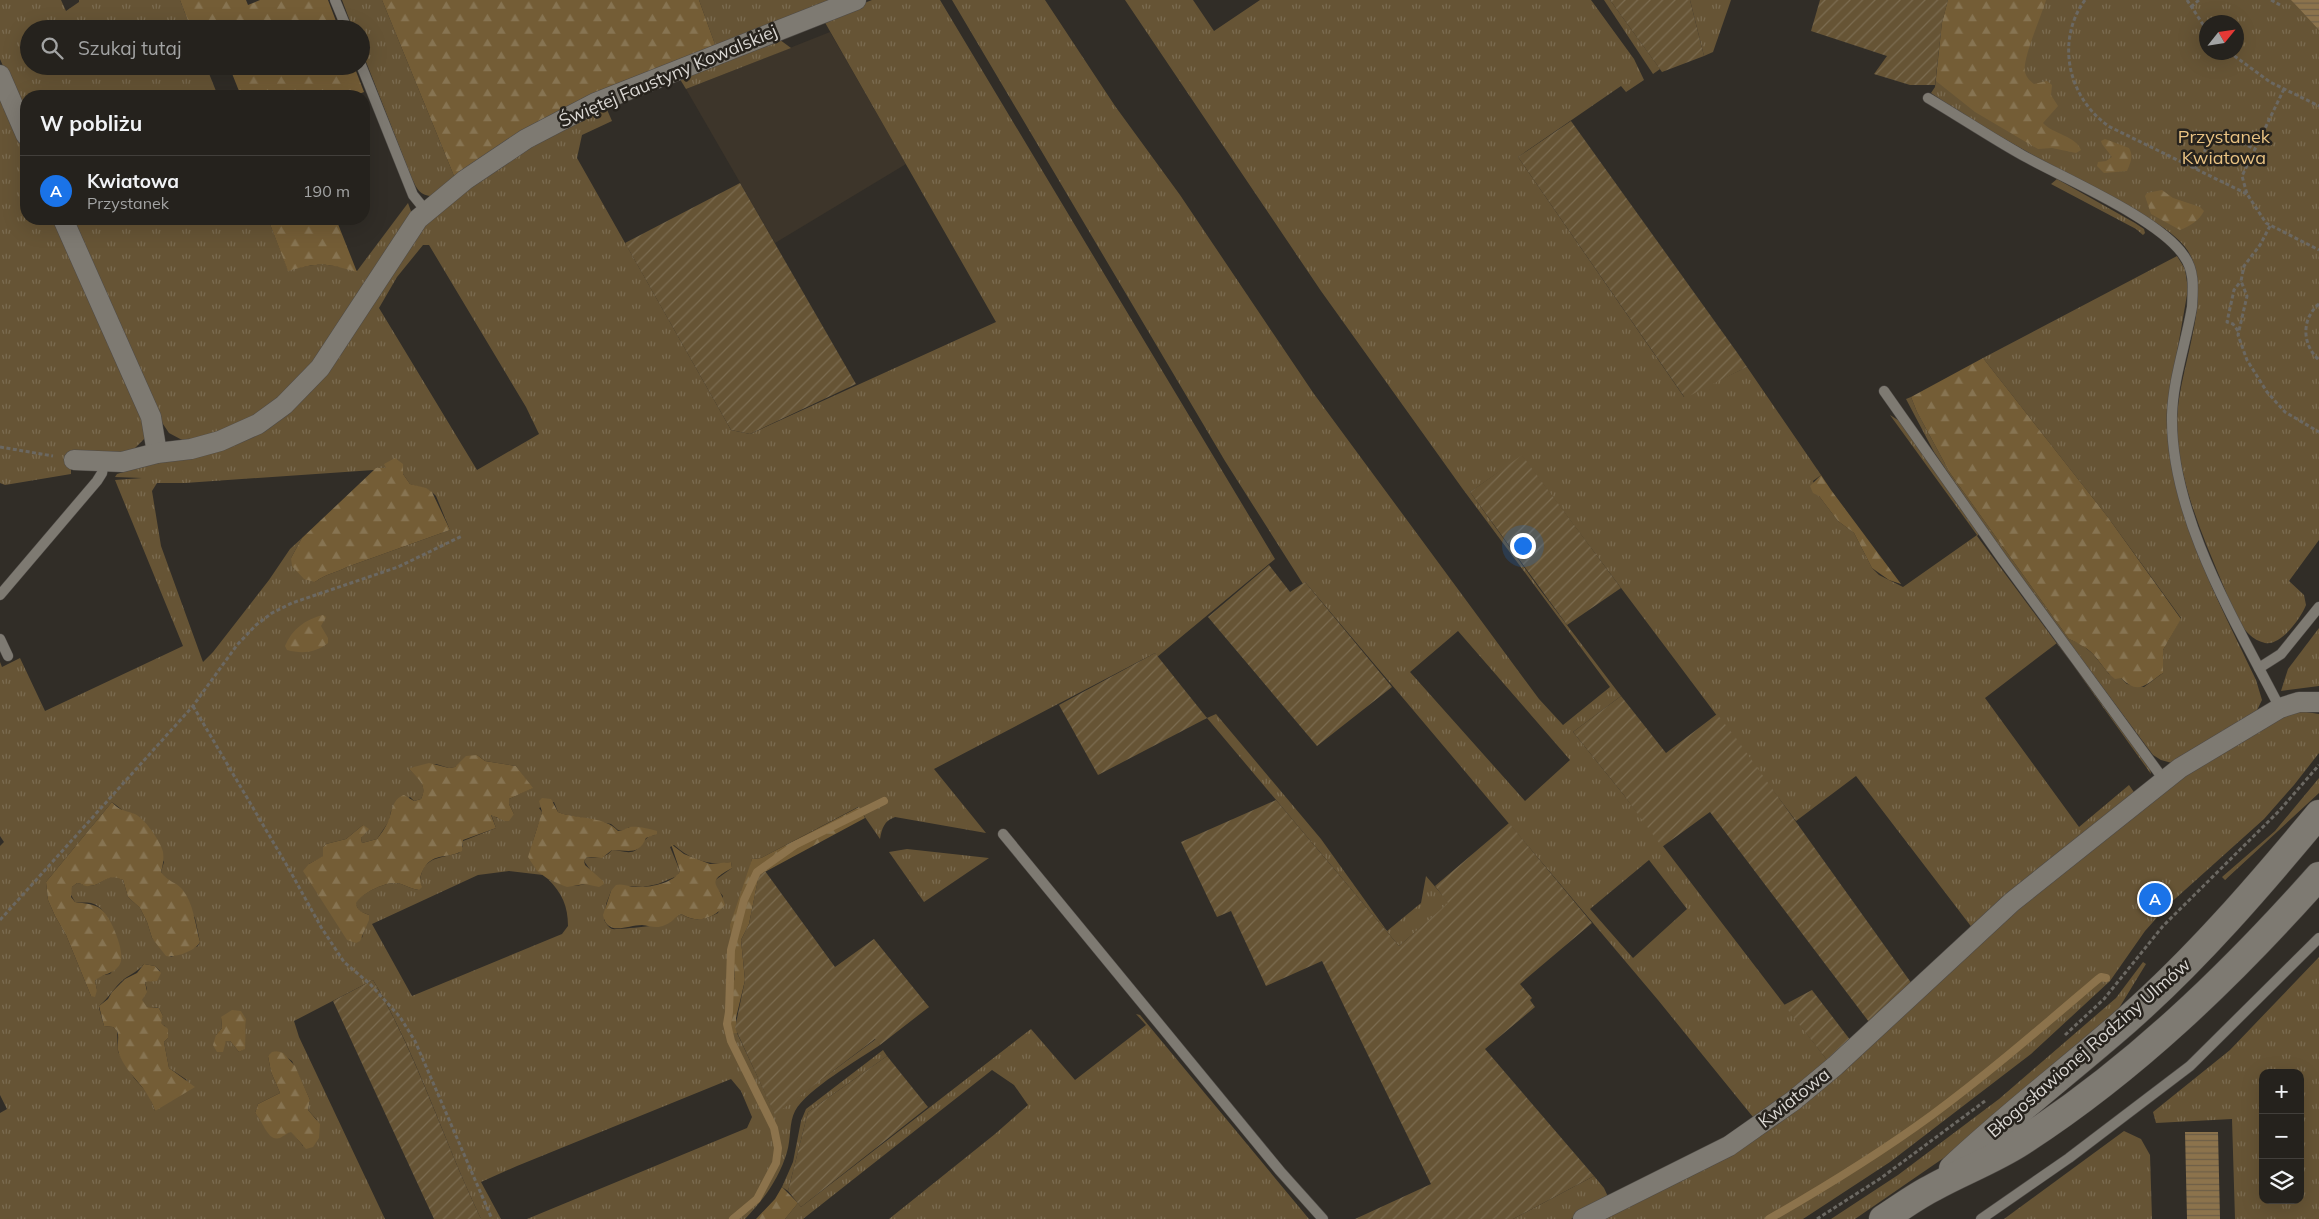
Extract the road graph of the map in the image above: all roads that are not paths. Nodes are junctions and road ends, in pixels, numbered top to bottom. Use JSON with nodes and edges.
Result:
{"nodes":[{"id":1,"x":335,"y":0,"type":"edge"},
{"id":2,"x":856,"y":0,"type":"edge"},
{"id":3,"x":343,"y":20,"type":"edge"},
{"id":4,"x":0,"y":75,"type":"edge"},
{"id":5,"x":365,"y":75,"type":"edge"},
{"id":6,"x":1928,"y":98,"type":"dead end"},
{"id":7,"x":20,"y":121,"type":"edge"},
{"id":8,"x":426,"y":212,"type":"junction"},
{"id":9,"x":66,"y":225,"type":"edge"},
{"id":10,"x":1884,"y":391,"type":"dead end"},
{"id":11,"x":157,"y":453,"type":"junction"},
{"id":12,"x":74,"y":460,"type":"road end"},
{"id":13,"x":104,"y":462,"type":"junction"},
{"id":14,"x":0,"y":595,"type":"edge"},
{"id":15,"x":2319,"y":607,"type":"edge"},
{"id":16,"x":0,"y":639,"type":"edge"},
{"id":17,"x":8,"y":656,"type":"dead end"},
{"id":18,"x":2259,"y":668,"type":"junction"},
{"id":19,"x":2319,"y":702,"type":"edge"},
{"id":20,"x":2280,"y":708,"type":"junction"},
{"id":21,"x":2164,"y":780,"type":"junction"},
{"id":22,"x":2319,"y":814,"type":"edge"},
{"id":23,"x":1003,"y":834,"type":"dead end"},
{"id":24,"x":2319,"y":876,"type":"edge"},
{"id":25,"x":2319,"y":938,"type":"edge"},
{"id":26,"x":1934,"y":1187,"type":"junction"},
{"id":27,"x":1322,"y":1219,"type":"edge"},
{"id":28,"x":1583,"y":1219,"type":"edge"},
{"id":29,"x":1883,"y":1219,"type":"edge"},
{"id":30,"x":1981,"y":1219,"type":"edge"}],
"edges":[{"from":1,"to":3,"type":"lane"},
{"from":2,"to":8,"type":"street","name":"Świętej Faustyny Kowalskiej"},
{"from":4,"to":7,"type":"street"},
{"from":5,"to":8,"type":"lane"},
{"from":6,"to":18,"type":"lane"},
{"from":8,"to":11,"type":"street","name":"Świętej Faustyny Kowalskiej"},
{"from":9,"to":11,"type":"street"},
{"from":10,"to":21,"type":"lane"},
{"from":11,"to":13,"type":"street","name":"Świętej Faustyny Kowalskiej"},
{"from":12,"to":13,"type":"street","name":"Świętej Faustyny Kowalskiej"},
{"from":13,"to":14,"type":"lane"},
{"from":15,"to":18,"type":"lane"},
{"from":16,"to":17,"type":"lane"},
{"from":18,"to":20,"type":"lane"},
{"from":19,"to":20,"type":"street","name":"Kwiatowa"},
{"from":20,"to":21,"type":"street","name":"Kwiatowa"},
{"from":21,"to":28,"type":"street","name":"Kwiatowa"},
{"from":22,"to":26,"type":"main road","name":"Błogosławionej Rodziny Ulmów"},
{"from":23,"to":27,"type":"lane"},
{"from":24,"to":26,"type":"main road","name":"Błogosławionej Rodziny Ulmów"},
{"from":25,"to":30,"type":"lane"},
{"from":26,"to":29,"type":"main road","name":"Błogosławionej Rodziny Ulmów"}]}
